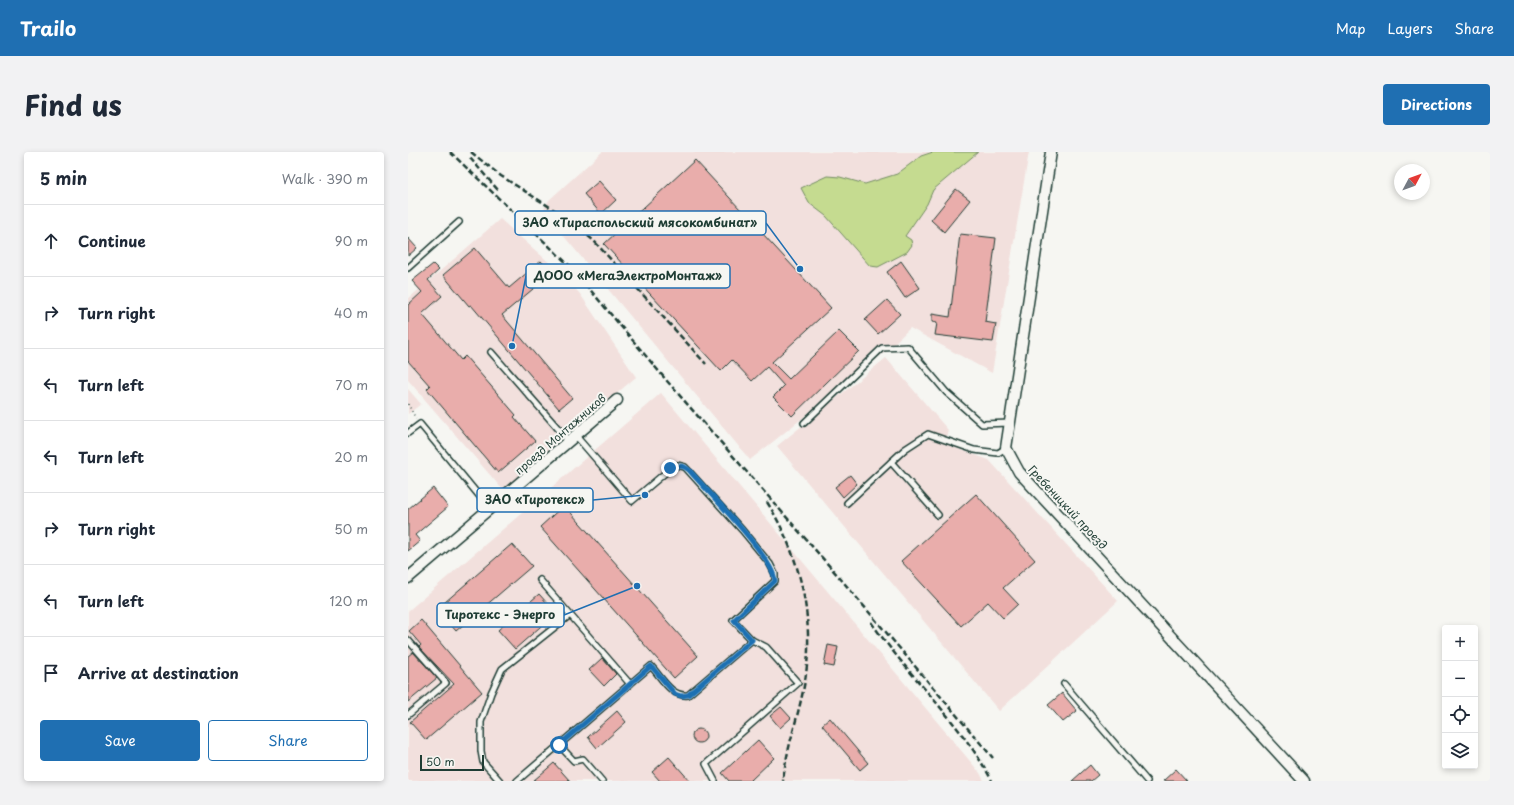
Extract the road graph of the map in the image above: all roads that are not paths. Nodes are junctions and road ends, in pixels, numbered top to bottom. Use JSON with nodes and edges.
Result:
{"nodes":[{"id":1,"x":1051,"y":152,"type":"edge"},
{"id":2,"x":459,"y":222,"type":"dead end"},
{"id":3,"x":408,"y":268,"type":"edge"},
{"id":4,"x":491,"y":352,"type":"dead end"},
{"id":5,"x":617,"y":400,"type":"dead end"},
{"id":6,"x":804,"y":423,"type":"dead end"},
{"id":7,"x":1010,"y":423,"type":"junction"},
{"id":8,"x":408,"y":433,"type":"edge"},
{"id":9,"x":573,"y":439,"type":"junction"},
{"id":10,"x":1006,"y":448,"type":"junction"},
{"id":11,"x":891,"y":462,"type":"junction"},
{"id":12,"x":847,"y":503,"type":"dead end"},
{"id":13,"x":490,"y":509,"type":"junction"},
{"id":14,"x":938,"y":515,"type":"dead end"},
{"id":15,"x":408,"y":578,"type":"edge"},
{"id":16,"x":540,"y":580,"type":"dead end"},
{"id":17,"x":570,"y":614,"type":"junction"},
{"id":18,"x":408,"y":640,"type":"edge"},
{"id":19,"x":752,"y":640,"type":"junction"},
{"id":20,"x":630,"y":684,"type":"junction"},
{"id":21,"x":1064,"y":684,"type":"dead end"},
{"id":22,"x":408,"y":715,"type":"edge"},
{"id":23,"x":559,"y":745,"type":"junction"},
{"id":24,"x":500,"y":781,"type":"edge"},
{"id":25,"x":517,"y":781,"type":"edge"},
{"id":26,"x":602,"y":781,"type":"edge"},
{"id":27,"x":715,"y":781,"type":"edge"},
{"id":28,"x":1147,"y":781,"type":"edge"},
{"id":29,"x":1304,"y":781,"type":"edge"}],
"edges":[{"from":1,"to":7,"type":"street"},
{"from":2,"to":3,"type":"lane"},
{"from":4,"to":9,"type":"lane"},
{"from":5,"to":9,"type":"street","name":"проезд Монтажников"},
{"from":6,"to":7,"type":"lane"},
{"from":7,"to":10,"type":"street"},
{"from":8,"to":13,"type":"lane"},
{"from":9,"to":13,"type":"street","name":"проезд Монтажников"},
{"from":9,"to":19,"type":"lane"},
{"from":10,"to":11,"type":"lane"},
{"from":10,"to":29,"type":"street","name":"Гребеницкий проезд"},
{"from":11,"to":12,"type":"lane"},
{"from":11,"to":14,"type":"lane"},
{"from":13,"to":15,"type":"street","name":"проезд Монтажников"},
{"from":16,"to":17,"type":"lane"},
{"from":17,"to":20,"type":"lane"},
{"from":17,"to":24,"type":"lane"},
{"from":18,"to":22,"type":"lane"},
{"from":19,"to":20,"type":"lane"},
{"from":19,"to":27,"type":"lane"},
{"from":20,"to":23,"type":"lane"},
{"from":21,"to":28,"type":"lane"},
{"from":23,"to":25,"type":"lane"},
{"from":23,"to":26,"type":"lane"}]}
